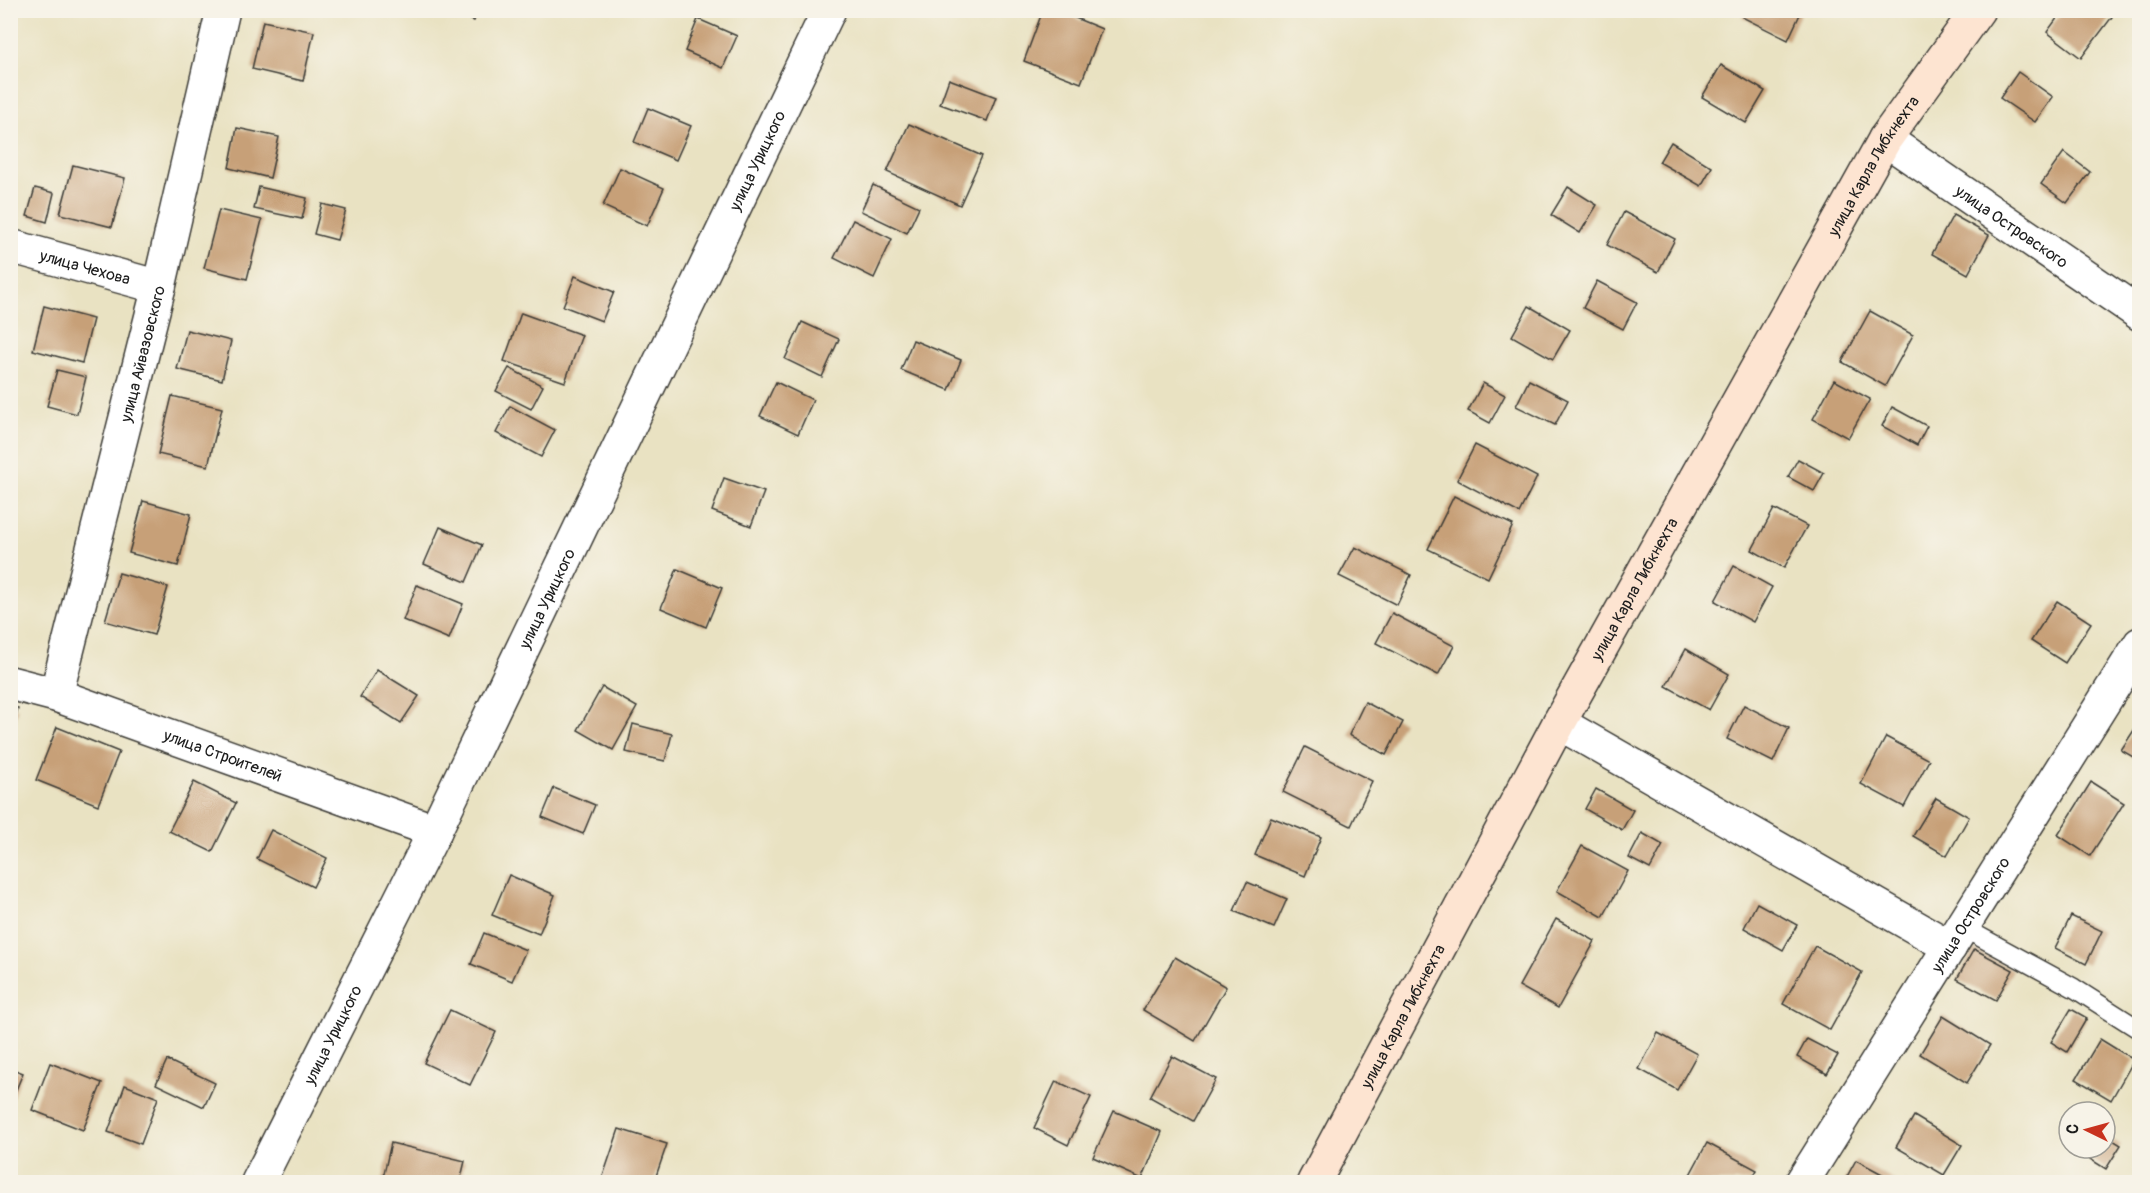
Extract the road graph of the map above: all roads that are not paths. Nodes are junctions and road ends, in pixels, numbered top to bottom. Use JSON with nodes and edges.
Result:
{"nodes":[{"id":1,"x":223,"y":10,"type":"edge"},
{"id":2,"x":829,"y":10,"type":"edge"},
{"id":3,"x":1978,"y":10,"type":"edge"},
{"id":4,"x":1885,"y":139,"type":"junction"},
{"id":5,"x":10,"y":246,"type":"edge"},
{"id":6,"x":159,"y":287,"type":"junction"},
{"id":7,"x":2139,"y":314,"type":"edge"},
{"id":8,"x":2139,"y":644,"type":"edge"},
{"id":9,"x":10,"y":683,"type":"edge"},
{"id":10,"x":56,"y":695,"type":"junction"},
{"id":11,"x":1559,"y":723,"type":"junction"},
{"id":12,"x":435,"y":831,"type":"junction"},
{"id":13,"x":1956,"y":937,"type":"junction"},
{"id":14,"x":2139,"y":1030,"type":"edge"},
{"id":15,"x":258,"y":1182,"type":"edge"},
{"id":16,"x":1314,"y":1182,"type":"edge"},
{"id":17,"x":1802,"y":1182,"type":"edge"}],
"edges":[{"from":1,"to":6,"type":"street","name":"улица Айвазовского"},
{"from":2,"to":12,"type":"street","name":"улица Урицкого"},
{"from":3,"to":4,"type":"main road","name":"улица Карла Либкнехта"},
{"from":4,"to":7,"type":"street","name":"улица Островского"},
{"from":4,"to":11,"type":"main road","name":"улица Карла Либкнехта"},
{"from":5,"to":6,"type":"street","name":"улица Чехова"},
{"from":6,"to":10,"type":"street","name":"улица Айвазовского"},
{"from":8,"to":13,"type":"street","name":"улица Островского"},
{"from":9,"to":10,"type":"street","name":"улица Строителей"},
{"from":10,"to":12,"type":"street","name":"улица Строителей"},
{"from":11,"to":13,"type":"street"},
{"from":11,"to":16,"type":"main road","name":"улица Карла Либкнехта"},
{"from":12,"to":15,"type":"street","name":"улица Урицкого"},
{"from":13,"to":14,"type":"lane"},
{"from":13,"to":17,"type":"street","name":"улица Островского"}]}
